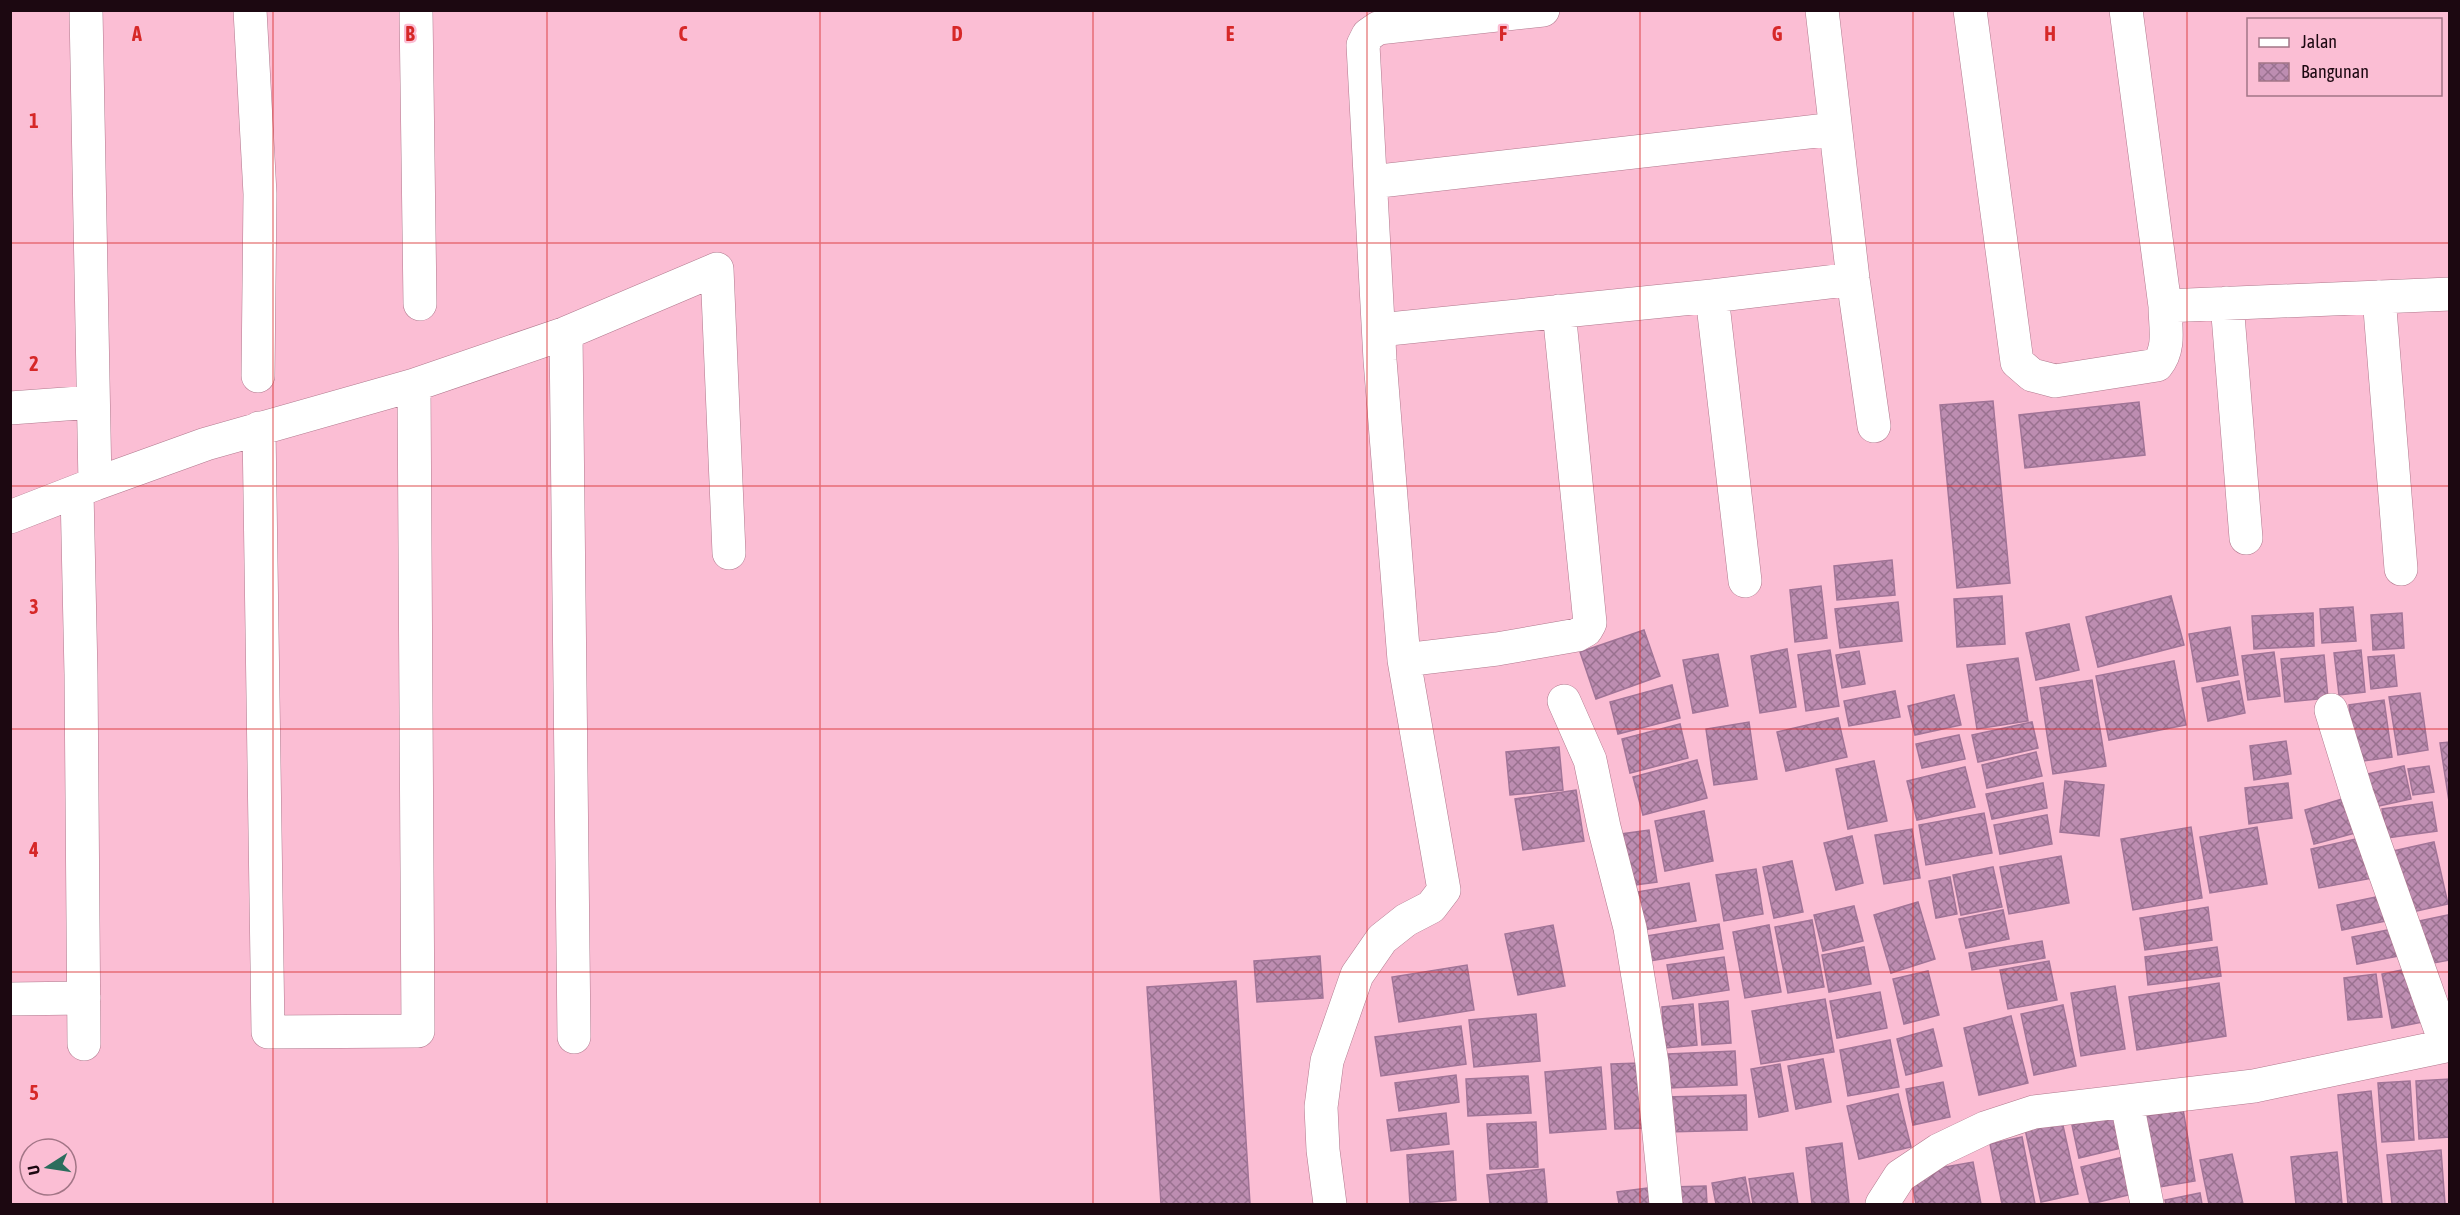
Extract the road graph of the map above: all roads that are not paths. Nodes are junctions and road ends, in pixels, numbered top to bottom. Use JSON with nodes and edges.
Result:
{"nodes":[{"id":1,"x":86,"y":10,"type":"edge"},
{"id":2,"x":250,"y":10,"type":"edge"},
{"id":3,"x":416,"y":10,"type":"edge"},
{"id":4,"x":1543,"y":10,"type":"edge"},
{"id":5,"x":1822,"y":10,"type":"edge"},
{"id":6,"x":1970,"y":10,"type":"edge"},
{"id":7,"x":2126,"y":10,"type":"edge"},
{"id":8,"x":1835,"y":129,"type":"junction"},
{"id":9,"x":1371,"y":182,"type":"junction"},
{"id":10,"x":1853,"y":279,"type":"junction"},
{"id":11,"x":2450,"y":294,"type":"edge"},
{"id":12,"x":1712,"y":296,"type":"junction"},
{"id":13,"x":2379,"y":297,"type":"junction"},
{"id":14,"x":2227,"y":303,"type":"junction"},
{"id":15,"x":420,"y":304,"type":"dead end"},
{"id":16,"x":2165,"y":306,"type":"junction"},
{"id":17,"x":1559,"y":311,"type":"junction"},
{"id":18,"x":1379,"y":330,"type":"junction"},
{"id":19,"x":566,"y":333,"type":"junction"},
{"id":20,"x":258,"y":376,"type":"dead end"},
{"id":21,"x":414,"y":385,"type":"junction"},
{"id":22,"x":93,"y":402,"type":"junction"},
{"id":23,"x":10,"y":408,"type":"edge"},
{"id":24,"x":1874,"y":426,"type":"dead end"},
{"id":25,"x":259,"y":428,"type":"junction"},
{"id":26,"x":86,"y":487,"type":"junction"},
{"id":27,"x":10,"y":517,"type":"edge"},
{"id":28,"x":2246,"y":538,"type":"dead end"},
{"id":29,"x":729,"y":553,"type":"dead end"},
{"id":30,"x":2400,"y":569,"type":"dead end"},
{"id":31,"x":1745,"y":581,"type":"dead end"},
{"id":32,"x":1404,"y":660,"type":"junction"},
{"id":33,"x":1564,"y":701,"type":"dead end"},
{"id":34,"x":2331,"y":710,"type":"dead end"},
{"id":35,"x":84,"y":998,"type":"junction"},
{"id":36,"x":10,"y":999,"type":"edge"},
{"id":37,"x":574,"y":1036,"type":"dead end"},
{"id":38,"x":84,"y":1044,"type":"dead end"},
{"id":39,"x":2448,"y":1045,"type":"edge"},
{"id":40,"x":2127,"y":1103,"type":"junction"},
{"id":41,"x":1330,"y":1204,"type":"edge"},
{"id":42,"x":1666,"y":1204,"type":"edge"},
{"id":43,"x":1882,"y":1204,"type":"edge"},
{"id":44,"x":2147,"y":1204,"type":"edge"}],
"edges":[{"from":1,"to":22,"type":"street"},
{"from":2,"to":20,"type":"street"},
{"from":3,"to":15,"type":"street"},
{"from":4,"to":9,"type":"street"},
{"from":5,"to":8,"type":"street"},
{"from":6,"to":16,"type":"street"},
{"from":7,"to":16,"type":"street"},
{"from":8,"to":9,"type":"street"},
{"from":8,"to":10,"type":"street"},
{"from":9,"to":18,"type":"street"},
{"from":10,"to":12,"type":"street"},
{"from":10,"to":24,"type":"street"},
{"from":11,"to":13,"type":"street"},
{"from":12,"to":17,"type":"street"},
{"from":12,"to":31,"type":"street"},
{"from":13,"to":14,"type":"street"},
{"from":13,"to":30,"type":"street"},
{"from":14,"to":16,"type":"street"},
{"from":14,"to":28,"type":"street"},
{"from":17,"to":18,"type":"street"},
{"from":17,"to":32,"type":"street"},
{"from":18,"to":32,"type":"street"},
{"from":19,"to":21,"type":"street"},
{"from":19,"to":29,"type":"street"},
{"from":19,"to":37,"type":"street"},
{"from":21,"to":25,"type":"street"},
{"from":21,"to":25,"type":"street"},
{"from":22,"to":23,"type":"street"},
{"from":22,"to":26,"type":"street"},
{"from":25,"to":26,"type":"street"},
{"from":26,"to":27,"type":"street"},
{"from":26,"to":35,"type":"street"},
{"from":32,"to":41,"type":"street"},
{"from":33,"to":42,"type":"street"},
{"from":34,"to":39,"type":"street"},
{"from":35,"to":36,"type":"street"},
{"from":35,"to":38,"type":"street"},
{"from":39,"to":40,"type":"street"},
{"from":40,"to":43,"type":"street"},
{"from":40,"to":44,"type":"street"}]}
